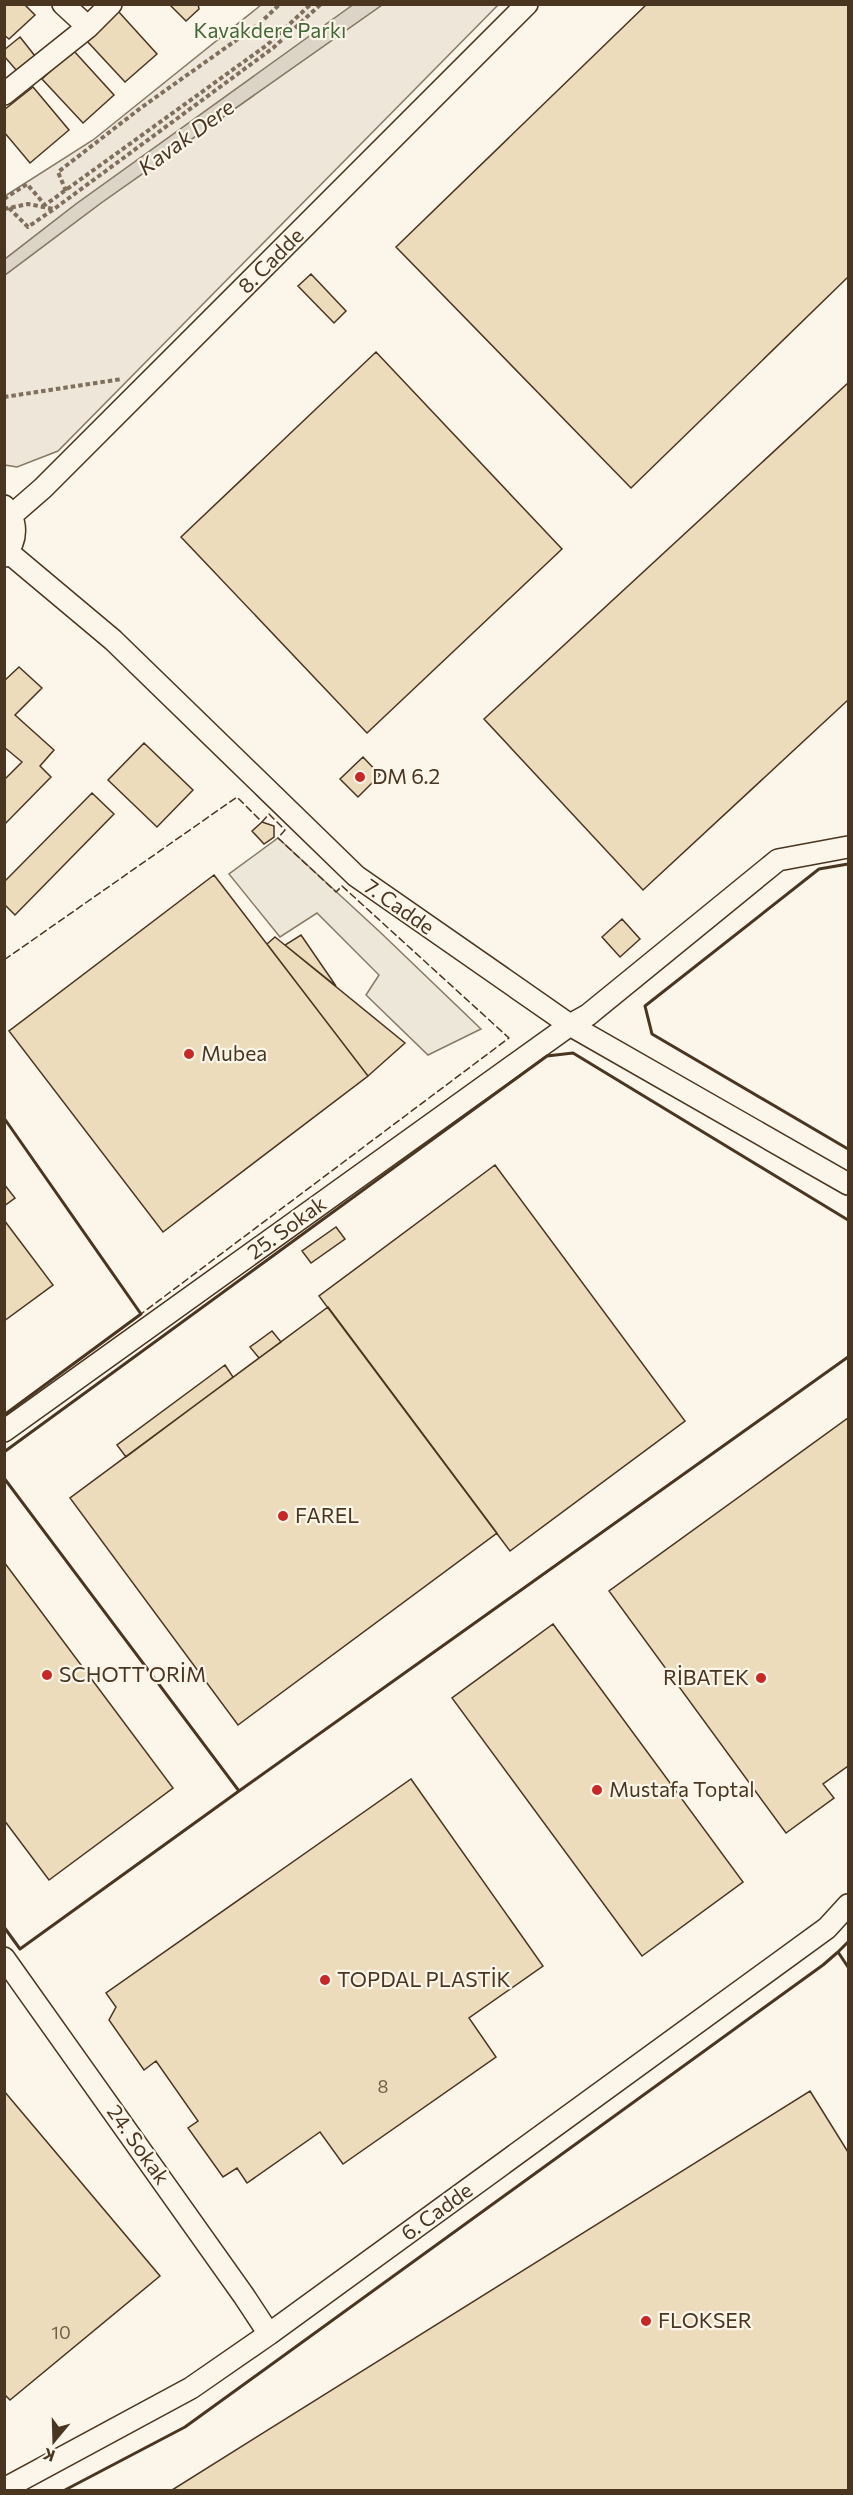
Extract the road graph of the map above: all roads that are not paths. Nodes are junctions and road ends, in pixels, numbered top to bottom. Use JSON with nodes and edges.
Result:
{"nodes":[{"id":1,"x":63,"y":4,"type":"edge"},
{"id":2,"x":111,"y":4,"type":"edge"},
{"id":3,"x":527,"y":4,"type":"edge"},
{"id":4,"x":88,"y":27,"type":"junction"},
{"id":5,"x":4,"y":94,"type":"edge"},
{"id":6,"x":8,"y":511,"type":"edge"},
{"id":7,"x":6,"y":554,"type":"edge"},
{"id":8,"x":849,"y":847,"type":"edge"},
{"id":9,"x":570,"y":1025,"type":"junction"},
{"id":10,"x":849,"y":1184,"type":"edge"},
{"id":11,"x":4,"y":1431,"type":"edge"},
{"id":12,"x":849,"y":1905,"type":"edge"},
{"id":13,"x":4,"y":1958,"type":"edge"},
{"id":14,"x":269,"y":2334,"type":"junction"},
{"id":15,"x":4,"y":2489,"type":"edge"}],
"edges":[{"from":1,"to":4,"type":"street"},
{"from":2,"to":4,"type":"street"},
{"from":3,"to":6,"type":"street","name":"8. Cadde"},
{"from":4,"to":5,"type":"street"},
{"from":6,"to":7,"type":"street"},
{"from":7,"to":9,"type":"street","name":"7. Cadde"},
{"from":8,"to":9,"type":"street","name":"25. Sokak"},
{"from":9,"to":10,"type":"street","name":"7. Cadde"},
{"from":9,"to":11,"type":"street","name":"25. Sokak"},
{"from":12,"to":14,"type":"street","name":"6. Cadde"},
{"from":13,"to":14,"type":"street","name":"24. Sokak"},
{"from":14,"to":15,"type":"street","name":"6. Cadde"}]}
